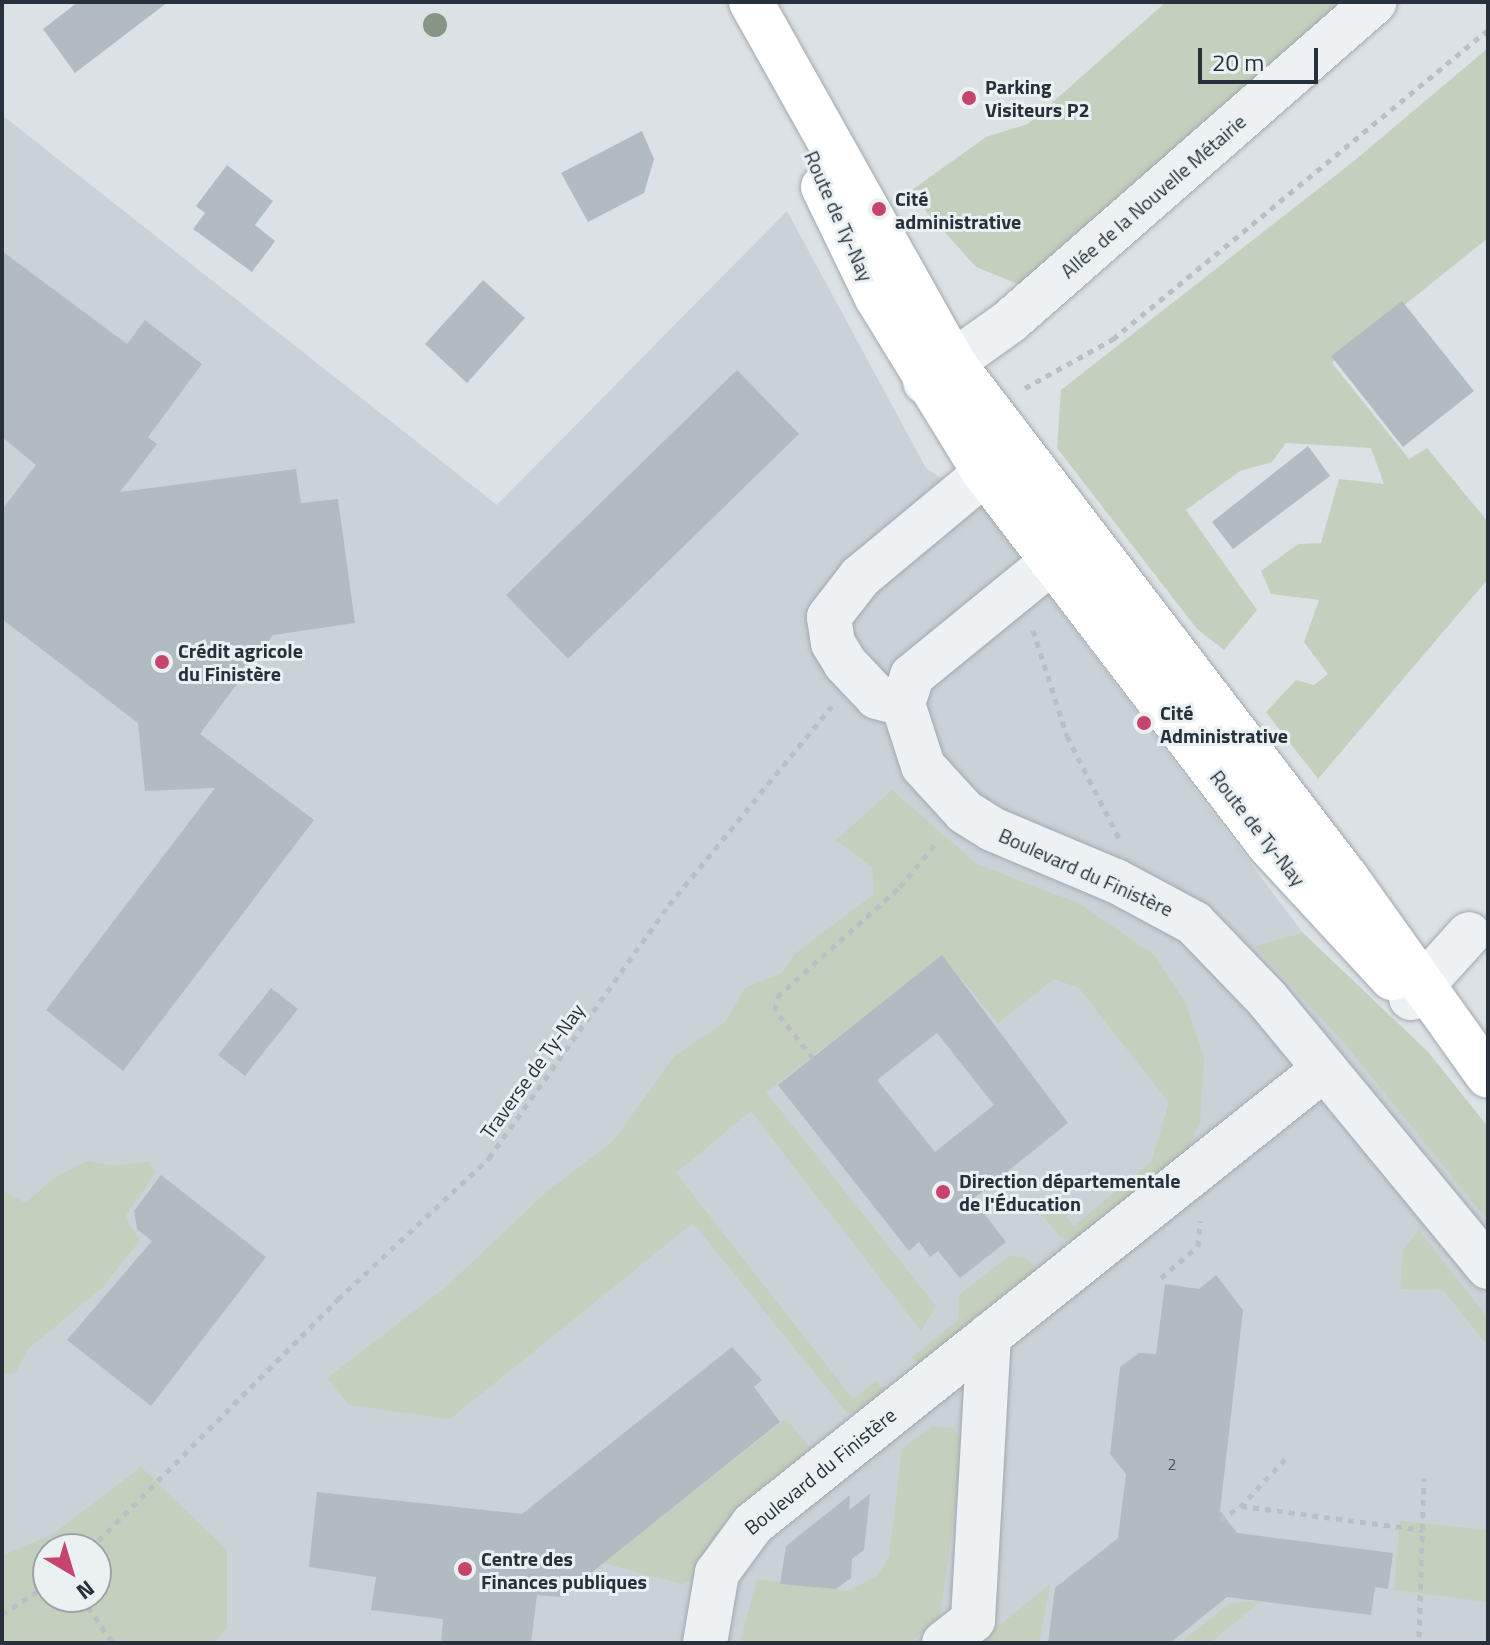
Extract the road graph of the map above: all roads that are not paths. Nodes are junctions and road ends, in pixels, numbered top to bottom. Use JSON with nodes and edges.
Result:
{"nodes":[{"id":1,"x":751,"y":2,"type":"edge"},
{"id":2,"x":1375,"y":2,"type":"edge"},
{"id":3,"x":939,"y":373,"type":"junction"},
{"id":4,"x":999,"y":461,"type":"junction"},
{"id":5,"x":1066,"y":549,"type":"junction"},
{"id":6,"x":903,"y":704,"type":"junction"},
{"id":7,"x":1469,"y":934,"type":"dead end"},
{"id":8,"x":1417,"y":993,"type":"junction"},
{"id":9,"x":1324,"y":1069,"type":"junction"},
{"id":10,"x":1488,"y":1076,"type":"edge"},
{"id":11,"x":1488,"y":1267,"type":"edge"},
{"id":12,"x":989,"y":1335,"type":"junction"},
{"id":13,"x":705,"y":1643,"type":"edge"},
{"id":14,"x":944,"y":1643,"type":"edge"}],
"edges":[{"from":1,"to":3,"type":"main road","name":"Route de Ty-Nay"},
{"from":2,"to":3,"type":"street","name":"Allée de la Nouvelle Métairie"},
{"from":3,"to":4,"type":"main road","name":"Route de Ty-Nay"},
{"from":3,"to":4,"type":"main road","name":"Route de Ty-Nay"},
{"from":4,"to":5,"type":"main road","name":"Route de Ty-Nay"},
{"from":4,"to":6,"type":"street"},
{"from":5,"to":6,"type":"street"},
{"from":5,"to":8,"type":"main road","name":"Route de Ty-Nay"},
{"from":6,"to":9,"type":"street","name":"Boulevard du Finistère"},
{"from":7,"to":8,"type":"street"},
{"from":8,"to":10,"type":"main road","name":"Route de Ty-Nay"},
{"from":9,"to":11,"type":"street"},
{"from":9,"to":12,"type":"street","name":"Boulevard du Finistère"},
{"from":12,"to":13,"type":"street","name":"Boulevard du Finistère"},
{"from":12,"to":14,"type":"street"}]}
